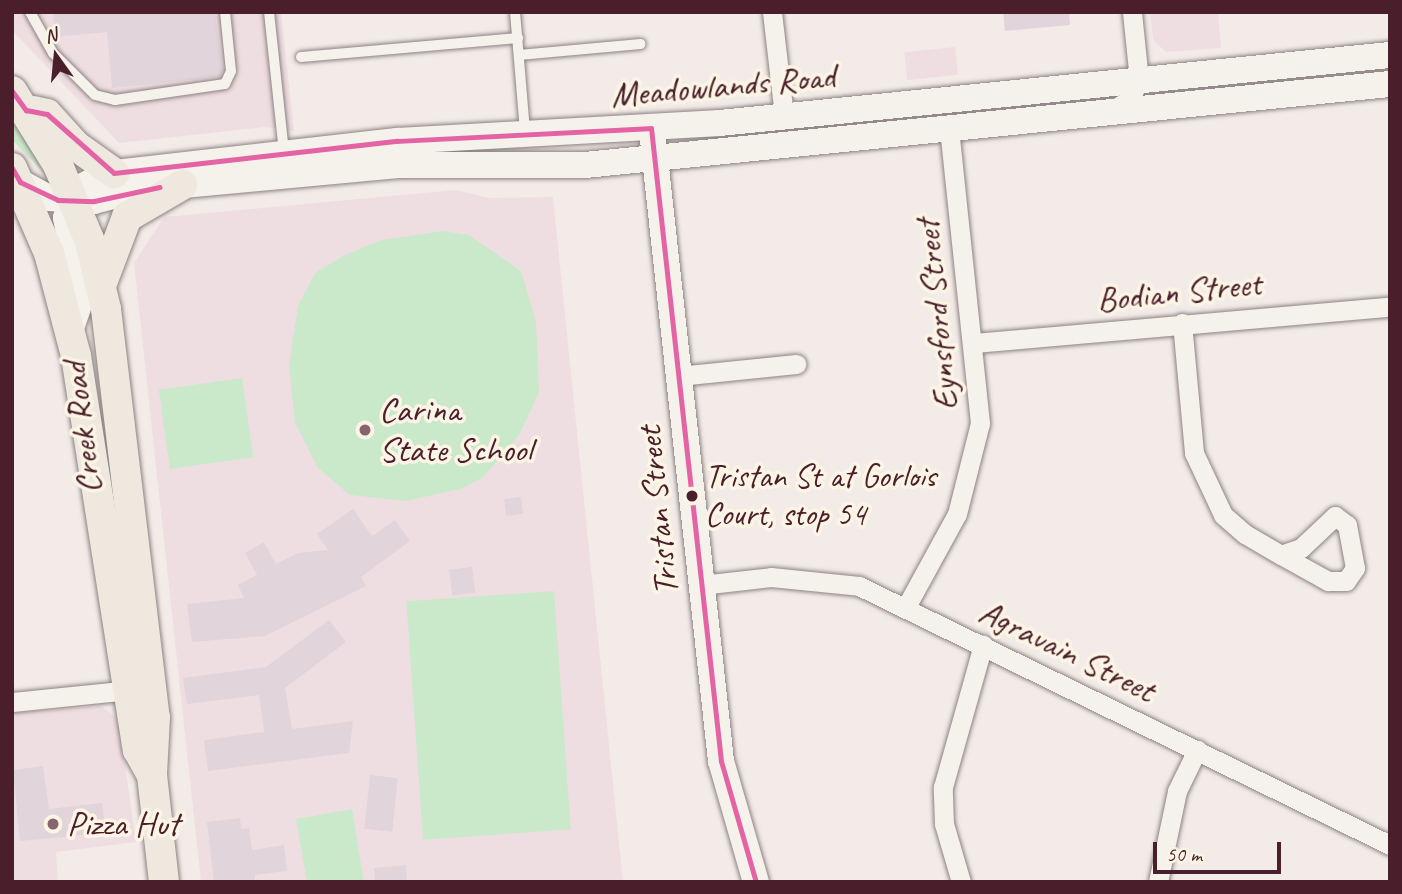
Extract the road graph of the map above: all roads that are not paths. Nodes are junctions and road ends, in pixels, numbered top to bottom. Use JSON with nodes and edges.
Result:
{"nodes":[{"id":1,"x":30,"y":12,"type":"edge"},
{"id":2,"x":225,"y":12,"type":"edge"},
{"id":3,"x":270,"y":12,"type":"edge"},
{"id":4,"x":515,"y":12,"type":"edge"},
{"id":5,"x":772,"y":12,"type":"edge"},
{"id":6,"x":1132,"y":12,"type":"edge"},
{"id":7,"x":518,"y":38,"type":"junction"},
{"id":8,"x":641,"y":44,"type":"dead end"},
{"id":9,"x":519,"y":55,"type":"junction"},
{"id":10,"x":1390,"y":55,"type":"edge"},
{"id":11,"x":301,"y":57,"type":"dead end"},
{"id":12,"x":1139,"y":80,"type":"junction"},
{"id":13,"x":1390,"y":84,"type":"edge"},
{"id":14,"x":1306,"y":92,"type":"junction"},
{"id":15,"x":19,"y":100,"type":"edge"},
{"id":16,"x":1111,"y":112,"type":"junction"},
{"id":17,"x":784,"y":116,"type":"junction"},
{"id":18,"x":651,"y":128,"type":"junction"},
{"id":19,"x":949,"y":128,"type":"junction"},
{"id":20,"x":525,"y":136,"type":"junction"},
{"id":21,"x":654,"y":157,"type":"junction"},
{"id":22,"x":285,"y":164,"type":"junction"},
{"id":23,"x":114,"y":173,"type":"junction"},
{"id":24,"x":16,"y":175,"type":"edge"},
{"id":25,"x":182,"y":185,"type":"junction"},
{"id":26,"x":73,"y":200,"type":"junction"},
{"id":27,"x":101,"y":286,"type":"junction"},
{"id":28,"x":1390,"y":307,"type":"edge"},
{"id":29,"x":1182,"y":323,"type":"junction"},
{"id":30,"x":70,"y":331,"type":"junction"},
{"id":31,"x":975,"y":343,"type":"junction"},
{"id":32,"x":796,"y":363,"type":"dead end"},
{"id":33,"x":678,"y":376,"type":"junction"},
{"id":34,"x":1281,"y":555,"type":"dead end"},
{"id":35,"x":701,"y":585,"type":"junction"},
{"id":36,"x":906,"y":607,"type":"junction"},
{"id":37,"x":983,"y":645,"type":"junction"},
{"id":38,"x":141,"y":689,"type":"junction"},
{"id":39,"x":12,"y":702,"type":"edge"},
{"id":40,"x":1197,"y":750,"type":"junction"},
{"id":41,"x":1390,"y":845,"type":"edge"},
{"id":42,"x":163,"y":882,"type":"edge"},
{"id":43,"x":757,"y":882,"type":"edge"},
{"id":44,"x":961,"y":882,"type":"edge"},
{"id":45,"x":1158,"y":882,"type":"edge"}],
"edges":[{"from":1,"to":2,"type":"lane"},
{"from":3,"to":22,"type":"lane"},
{"from":4,"to":7,"type":"lane"},
{"from":5,"to":17,"type":"street"},
{"from":6,"to":12,"type":"street"},
{"from":7,"to":9,"type":"lane"},
{"from":7,"to":11,"type":"lane"},
{"from":8,"to":9,"type":"lane"},
{"from":9,"to":20,"type":"lane"},
{"from":10,"to":12,"type":"main road","name":"Meadowlands Road"},
{"from":12,"to":14,"type":"street"},
{"from":12,"to":16,"type":"street"},
{"from":12,"to":17,"type":"main road","name":"Meadowlands Road"},
{"from":13,"to":14,"type":"main road","name":"Meadowlands Road"},
{"from":14,"to":16,"type":"main road","name":"Meadowlands Road"},
{"from":15,"to":23,"type":"main road"},
{"from":15,"to":26,"type":"main road","name":"Creek Road"},
{"from":16,"to":19,"type":"main road","name":"Meadowlands Road"},
{"from":17,"to":18,"type":"main road","name":"Meadowlands Road"},
{"from":18,"to":20,"type":"main road","name":"Meadowlands Road"},
{"from":18,"to":21,"type":"main road","name":"Tristan Street"},
{"from":19,"to":21,"type":"main road","name":"Meadowlands Road"},
{"from":19,"to":31,"type":"street","name":"Eynsford Street"},
{"from":20,"to":22,"type":"main road","name":"Meadowlands Road"},
{"from":21,"to":22,"type":"main road","name":"Meadowlands Road"},
{"from":21,"to":33,"type":"main road","name":"Tristan Street"},
{"from":22,"to":23,"type":"main road","name":"Meadowlands Road"},
{"from":22,"to":25,"type":"main road","name":"Meadowlands Road"},
{"from":23,"to":26,"type":"main road","name":"Meadowlands Road"},
{"from":24,"to":26,"type":"main road","name":"Meadowlands Road"},
{"from":24,"to":30,"type":"main road","name":"Creek Road"},
{"from":25,"to":26,"type":"main road","name":"Meadowlands Road"},
{"from":25,"to":27,"type":"main road"},
{"from":26,"to":27,"type":"main road","name":"Creek Road"},
{"from":26,"to":30,"type":"main road"},
{"from":27,"to":38,"type":"main road","name":"Creek Road"},
{"from":28,"to":29,"type":"street","name":"Bodian Street"},
{"from":29,"to":31,"type":"street","name":"Bodian Street"},
{"from":29,"to":34,"type":"street"},
{"from":30,"to":38,"type":"main road","name":"Creek Road"},
{"from":31,"to":36,"type":"street","name":"Eynsford Street"},
{"from":32,"to":33,"type":"street"},
{"from":33,"to":35,"type":"main road","name":"Tristan Street"},
{"from":35,"to":36,"type":"street","name":"Agravain Street"},
{"from":35,"to":43,"type":"main road","name":"Tristan Street"},
{"from":36,"to":37,"type":"street","name":"Agravain Street"},
{"from":37,"to":40,"type":"street","name":"Agravain Street"},
{"from":37,"to":44,"type":"street"},
{"from":38,"to":39,"type":"street"},
{"from":38,"to":42,"type":"main road","name":"Creek Road"},
{"from":40,"to":41,"type":"street","name":"Agravain Street"},
{"from":40,"to":45,"type":"street"}]}
